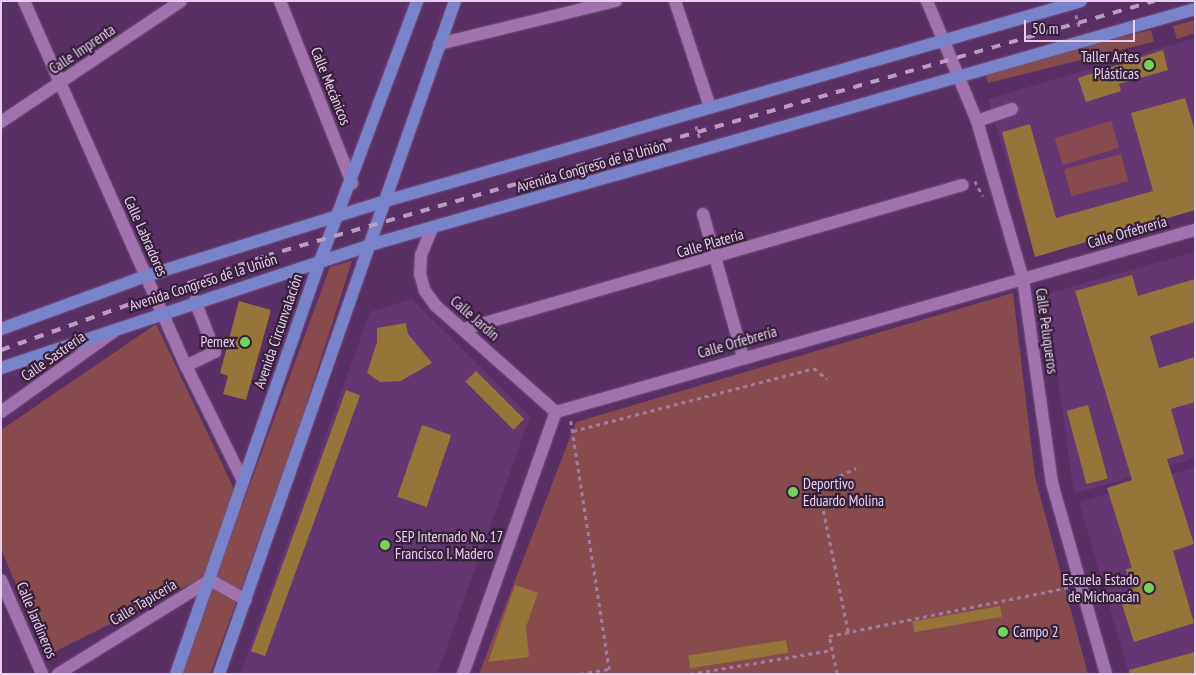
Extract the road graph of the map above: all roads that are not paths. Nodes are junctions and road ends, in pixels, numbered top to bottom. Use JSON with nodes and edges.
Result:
{"nodes":[{"id":1,"x":24,"y":1,"type":"edge"},
{"id":2,"x":180,"y":1,"type":"edge"},
{"id":3,"x":280,"y":1,"type":"edge"},
{"id":4,"x":417,"y":1,"type":"edge"},
{"id":5,"x":455,"y":1,"type":"edge"},
{"id":6,"x":616,"y":1,"type":"edge"},
{"id":7,"x":675,"y":1,"type":"edge"},
{"id":8,"x":927,"y":1,"type":"edge"},
{"id":9,"x":1077,"y":3,"type":"edge"},
{"id":10,"x":1195,"y":9,"type":"edge"},
{"id":11,"x":942,"y":41,"type":"junction"},
{"id":12,"x":439,"y":44,"type":"junction"},
{"id":13,"x":961,"y":76,"type":"junction"},
{"id":14,"x":60,"y":84,"type":"junction"},
{"id":15,"x":710,"y":108,"type":"junction"},
{"id":16,"x":1012,"y":109,"type":"dead end"},
{"id":17,"x":977,"y":121,"type":"junction"},
{"id":18,"x":1,"y":122,"type":"edge"},
{"id":19,"x":352,"y":183,"type":"junction"},
{"id":20,"x":963,"y":185,"type":"road end"},
{"id":21,"x":382,"y":202,"type":"junction"},
{"id":22,"x":703,"y":214,"type":"dead end"},
{"id":23,"x":339,"y":216,"type":"junction"},
{"id":24,"x":432,"y":228,"type":"junction"},
{"id":25,"x":1195,"y":230,"type":"edge"},
{"id":26,"x":370,"y":245,"type":"junction"},
{"id":27,"x":715,"y":259,"type":"junction"},
{"id":28,"x":320,"y":261,"type":"junction"},
{"id":29,"x":146,"y":276,"type":"junction"},
{"id":30,"x":1023,"y":279,"type":"junction"},
{"id":31,"x":195,"y":301,"type":"junction"},
{"id":32,"x":162,"y":313,"type":"junction"},
{"id":33,"x":123,"y":326,"type":"junction"},
{"id":34,"x":1,"y":329,"type":"edge"},
{"id":35,"x":464,"y":329,"type":"junction"},
{"id":36,"x":742,"y":357,"type":"junction"},
{"id":37,"x":186,"y":366,"type":"junction"},
{"id":38,"x":1,"y":368,"type":"edge"},
{"id":39,"x":1,"y":412,"type":"edge"},
{"id":40,"x":556,"y":412,"type":"junction"},
{"id":41,"x":243,"y":481,"type":"junction"},
{"id":42,"x":1,"y":580,"type":"edge"},
{"id":43,"x":210,"y":580,"type":"junction"},
{"id":44,"x":246,"y":600,"type":"junction"},
{"id":45,"x":42,"y":674,"type":"edge"},
{"id":46,"x":58,"y":674,"type":"edge"},
{"id":47,"x":176,"y":674,"type":"edge"},
{"id":48,"x":219,"y":674,"type":"edge"},
{"id":49,"x":463,"y":674,"type":"edge"},
{"id":50,"x":1106,"y":674,"type":"edge"}],
"edges":[{"from":1,"to":14,"type":"street","name":"Calle Labradores"},
{"from":2,"to":14,"type":"street","name":"Calle Imprenta"},
{"from":3,"to":19,"type":"street","name":"Calle Mecánicos"},
{"from":4,"to":19,"type":"main road","name":"Avenida Circunvalación"},
{"from":5,"to":12,"type":"main road"},
{"from":6,"to":12,"type":"street"},
{"from":7,"to":15,"type":"street"},
{"from":8,"to":11,"type":"street","name":"Calle Peluqueros"},
{"from":9,"to":11,"type":"main road","name":"Avenida Congreso de la Unión"},
{"from":10,"to":13,"type":"main road","name":"Avenida Congreso de la Unión"},
{"from":11,"to":13,"type":"street","name":"Calle Peluqueros"},
{"from":11,"to":15,"type":"main road","name":"Avenida Congreso de la Unión"},
{"from":12,"to":21,"type":"main road"},
{"from":13,"to":17,"type":"street","name":"Calle Peluqueros"},
{"from":13,"to":24,"type":"main road","name":"Avenida Congreso de la Unión"},
{"from":14,"to":18,"type":"street","name":"Calle Imprenta"},
{"from":14,"to":29,"type":"street","name":"Calle Labradores"},
{"from":15,"to":21,"type":"main road","name":"Avenida Congreso de la Unión"},
{"from":16,"to":17,"type":"street"},
{"from":17,"to":30,"type":"street","name":"Calle Peluqueros"},
{"from":19,"to":23,"type":"main road","name":"Avenida Circunvalación"},
{"from":20,"to":27,"type":"street","name":"Calle Platería"},
{"from":21,"to":23,"type":"main road","name":"Avenida Congreso de la Unión"},
{"from":21,"to":26,"type":"main road"},
{"from":22,"to":27,"type":"street"},
{"from":23,"to":28,"type":"main road","name":"Avenida Circunvalación"},
{"from":23,"to":29,"type":"main road","name":"Avenida Congreso de la Unión"},
{"from":24,"to":26,"type":"main road","name":"Avenida Congreso de la Unión"},
{"from":24,"to":35,"type":"street","name":"Calle Jardin"},
{"from":25,"to":30,"type":"street","name":"Calle Orfebrería"},
{"from":26,"to":28,"type":"main road","name":"Avenida Congreso de la Unión"},
{"from":26,"to":44,"type":"main road"},
{"from":27,"to":35,"type":"street","name":"Calle Platería"},
{"from":27,"to":36,"type":"street"},
{"from":28,"to":31,"type":"main road","name":"Avenida Congreso de la Unión"},
{"from":28,"to":41,"type":"main road","name":"Avenida Circunvalación"},
{"from":29,"to":32,"type":"street","name":"Calle Labradores"},
{"from":29,"to":34,"type":"main road","name":"Avenida Congreso de la Unión"},
{"from":30,"to":36,"type":"street","name":"Calle Orfebrería"},
{"from":30,"to":50,"type":"street","name":"Calle Peluqueros"},
{"from":31,"to":32,"type":"main road","name":"Avenida Congreso de la Unión"},
{"from":31,"to":37,"type":"street"},
{"from":32,"to":33,"type":"main road","name":"Avenida Congreso de la Unión"},
{"from":32,"to":37,"type":"street","name":"Calle Labradores"},
{"from":33,"to":38,"type":"main road","name":"Avenida Congreso de la Unión"},
{"from":33,"to":39,"type":"street","name":"Calle Sastrería"},
{"from":35,"to":40,"type":"street","name":"Calle Jardin"},
{"from":36,"to":40,"type":"street","name":"Calle Orfebrería"},
{"from":37,"to":41,"type":"street","name":"Calle Labradores"},
{"from":40,"to":49,"type":"street"},
{"from":41,"to":43,"type":"main road","name":"Avenida Circunvalación"},
{"from":42,"to":45,"type":"street","name":"Calle Jardineros"},
{"from":43,"to":44,"type":"street"},
{"from":43,"to":46,"type":"street","name":"Calle Tapicería"},
{"from":43,"to":47,"type":"main road","name":"Avenida Circunvalación"},
{"from":44,"to":48,"type":"main road"}]}
